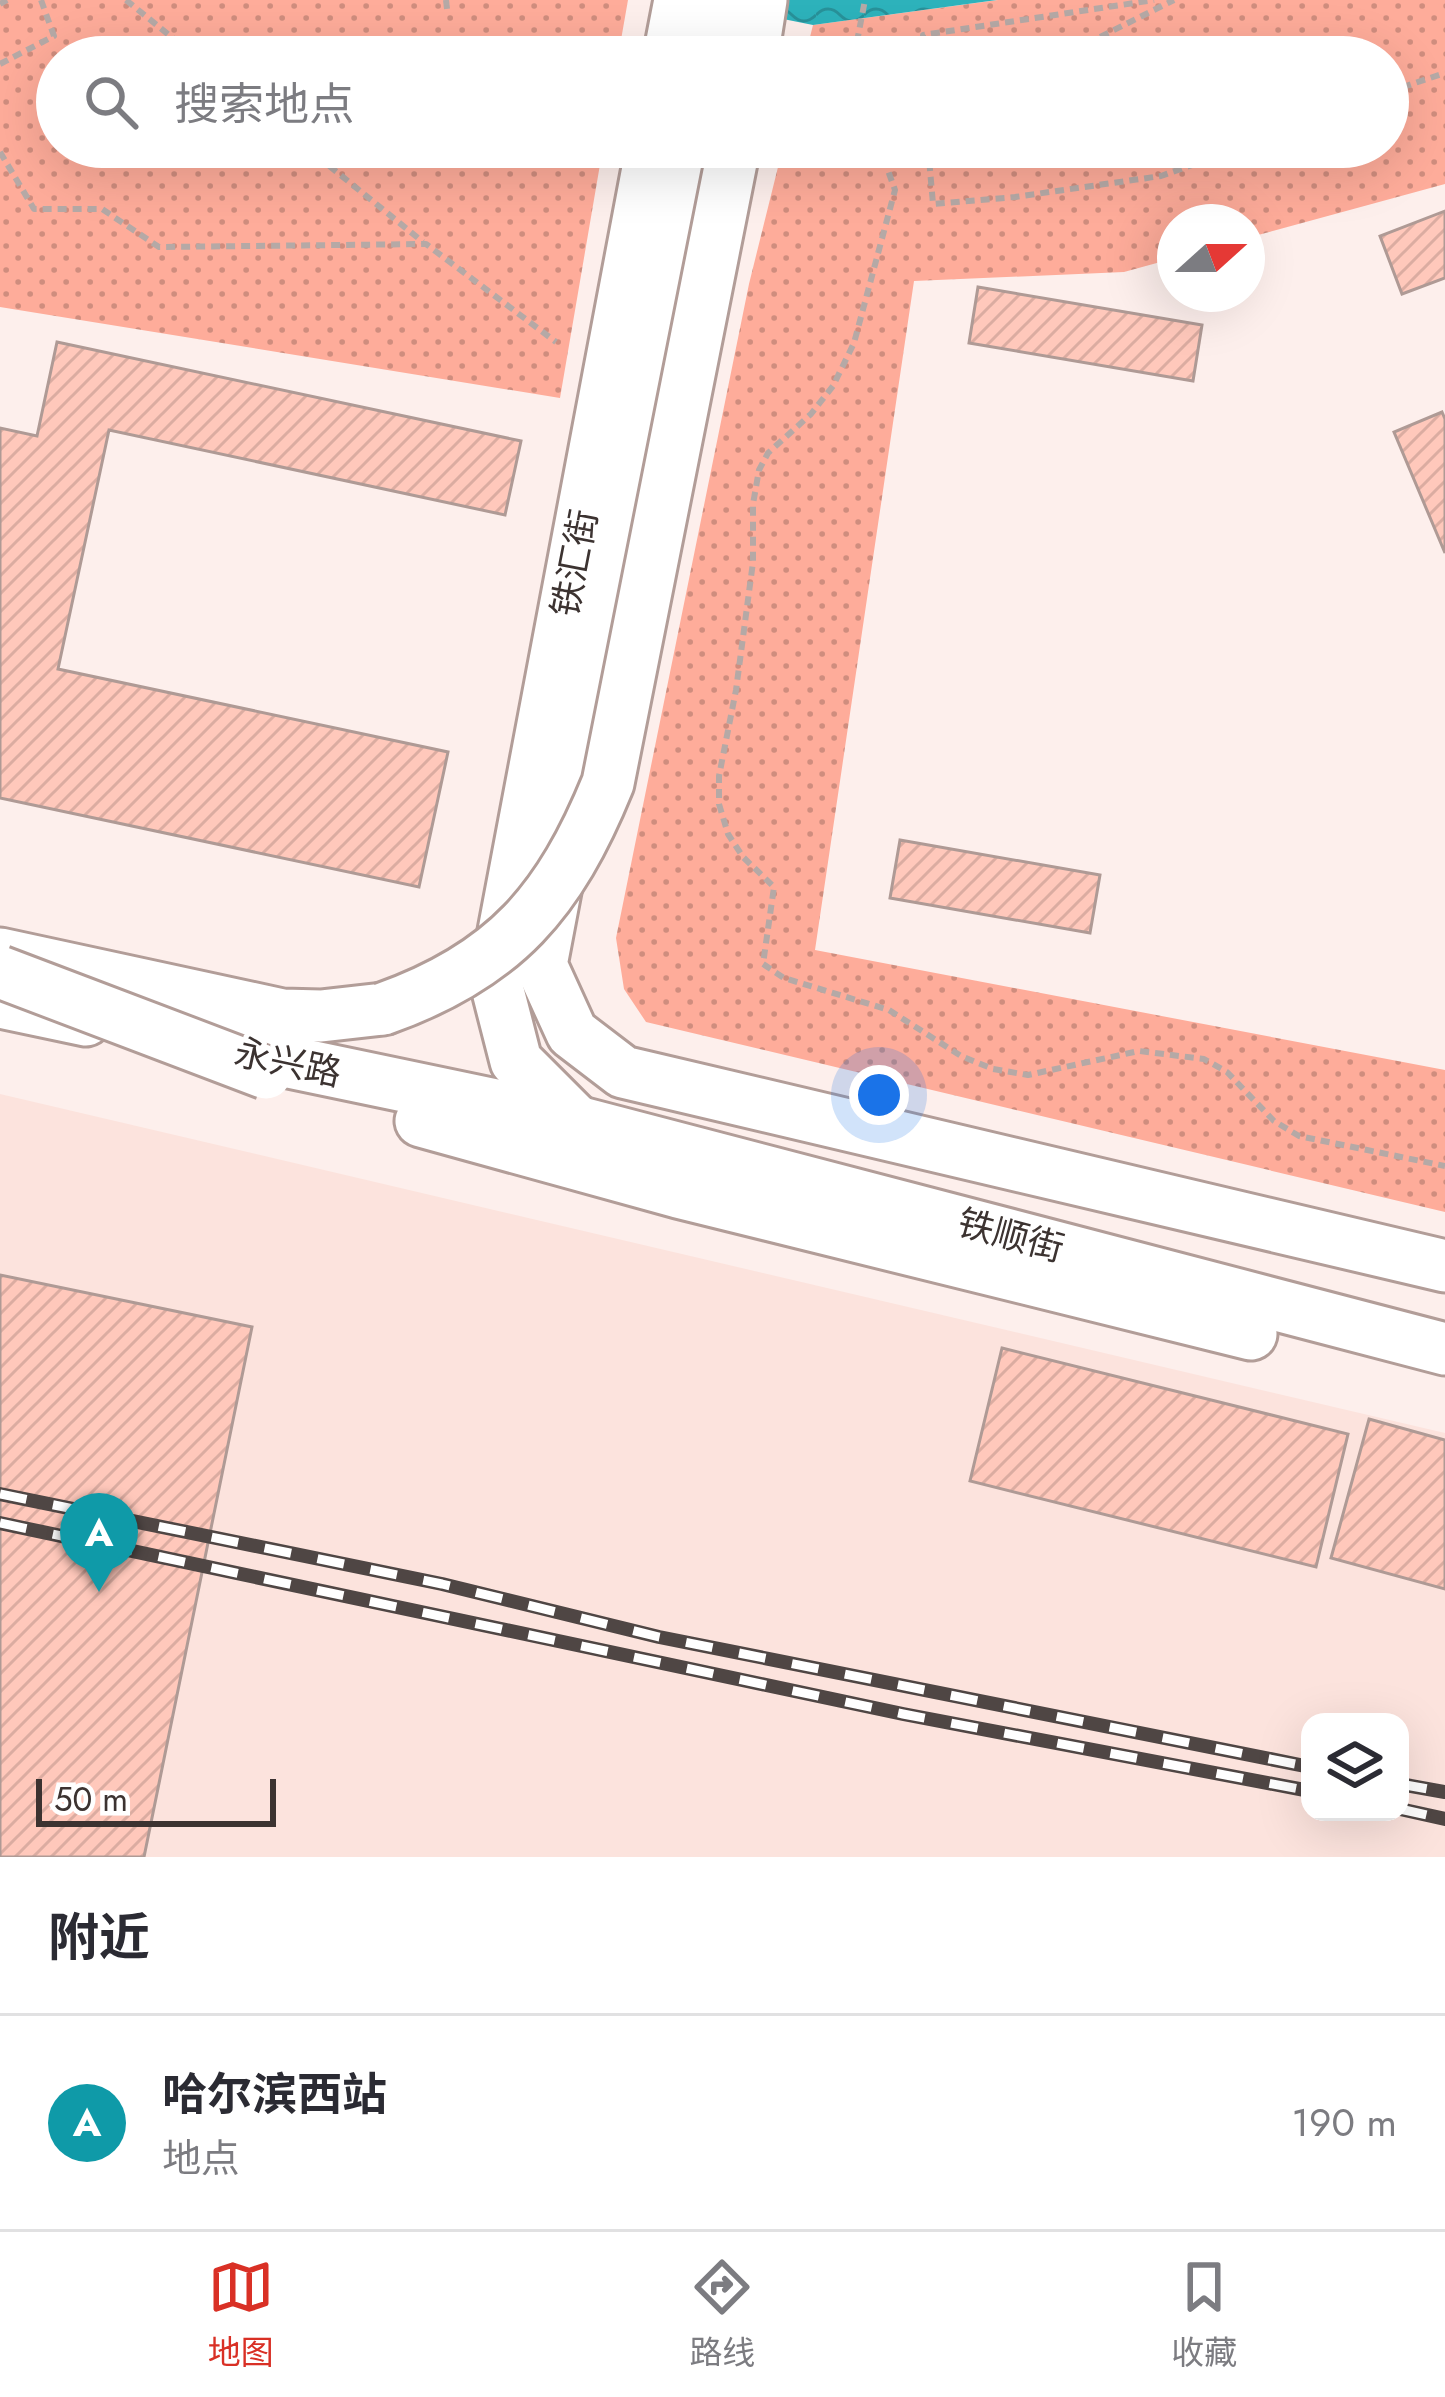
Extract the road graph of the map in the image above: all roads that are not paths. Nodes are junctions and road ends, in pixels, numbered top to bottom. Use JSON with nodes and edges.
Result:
{"nodes":[{"id":1,"x":761,"y":0,"type":"edge"},
{"id":2,"x":705,"y":34,"type":"edge"},
{"id":3,"x":649,"y":168,"type":"edge"},
{"id":4,"x":692,"y":168,"type":"edge"},
{"id":5,"x":730,"y":168,"type":"edge"},
{"id":6,"x":0,"y":954,"type":"edge"},
{"id":7,"x":0,"y":972,"type":"edge"},
{"id":8,"x":518,"y":972,"type":"junction"},
{"id":9,"x":0,"y":1002,"type":"edge"},
{"id":10,"x":577,"y":1122,"type":"junction"},
{"id":11,"x":1445,"y":1266,"type":"edge"},
{"id":12,"x":1445,"y":1349,"type":"edge"},
{"id":13,"x":1445,"y":1375,"type":"edge"}],
"edges":[{"from":1,"to":2,"type":"main road"},
{"from":3,"to":8,"type":"main road","name":"铁汇街"},
{"from":4,"to":8,"type":"main road","name":"铁汇街"},
{"from":5,"to":6,"type":"main road","bridge":true},
{"from":7,"to":13,"type":"main road","bridge":true},
{"from":8,"to":10,"type":"main road"},
{"from":8,"to":11,"type":"main road","name":"铁顺街"},
{"from":9,"to":10,"type":"main road","name":"永兴路"},
{"from":10,"to":12,"type":"main road","name":"铁顺街"}]}
